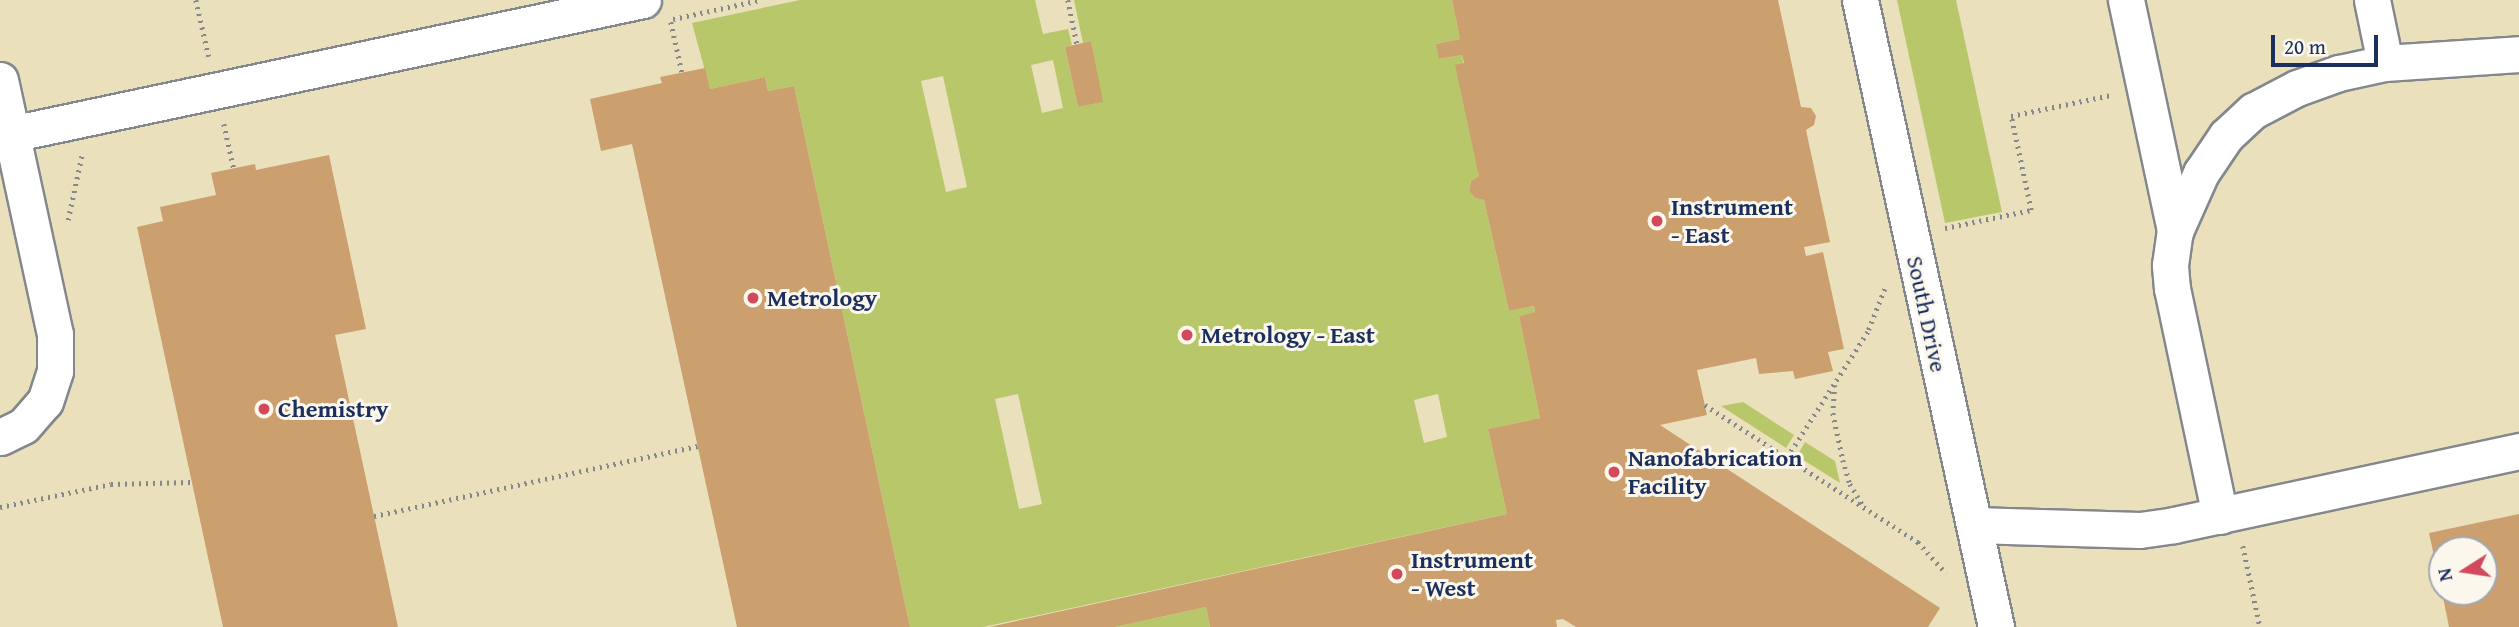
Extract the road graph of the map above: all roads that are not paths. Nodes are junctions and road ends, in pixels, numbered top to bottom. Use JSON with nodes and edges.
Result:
{"nodes":[{"id":1,"x":1860,"y":0,"type":"edge"},
{"id":2,"x":2126,"y":0,"type":"edge"},
{"id":3,"x":2372,"y":0,"type":"edge"},
{"id":4,"x":656,"y":7,"type":"edge"},
{"id":5,"x":499,"y":15,"type":"edge"},
{"id":6,"x":2519,"y":54,"type":"edge"},
{"id":7,"x":2385,"y":63,"type":"junction"},
{"id":8,"x":0,"y":80,"type":"edge"},
{"id":9,"x":12,"y":134,"type":"junction"},
{"id":10,"x":2175,"y":231,"type":"junction"},
{"id":11,"x":0,"y":437,"type":"edge"},
{"id":12,"x":2519,"y":451,"type":"edge"},
{"id":13,"x":2228,"y":514,"type":"junction"},
{"id":14,"x":1974,"y":524,"type":"junction"},
{"id":15,"x":1996,"y":627,"type":"edge"}],
"edges":[{"from":1,"to":14,"type":"street","name":"South Drive"},
{"from":2,"to":10,"type":"street"},
{"from":3,"to":7,"type":"street"},
{"from":4,"to":5,"type":"street"},
{"from":5,"to":9,"type":"street"},
{"from":6,"to":7,"type":"street"},
{"from":7,"to":10,"type":"street"},
{"from":8,"to":9,"type":"street"},
{"from":9,"to":11,"type":"street"},
{"from":10,"to":13,"type":"street"},
{"from":12,"to":13,"type":"street"},
{"from":13,"to":14,"type":"street"},
{"from":14,"to":15,"type":"street","name":"South Drive"}]}
